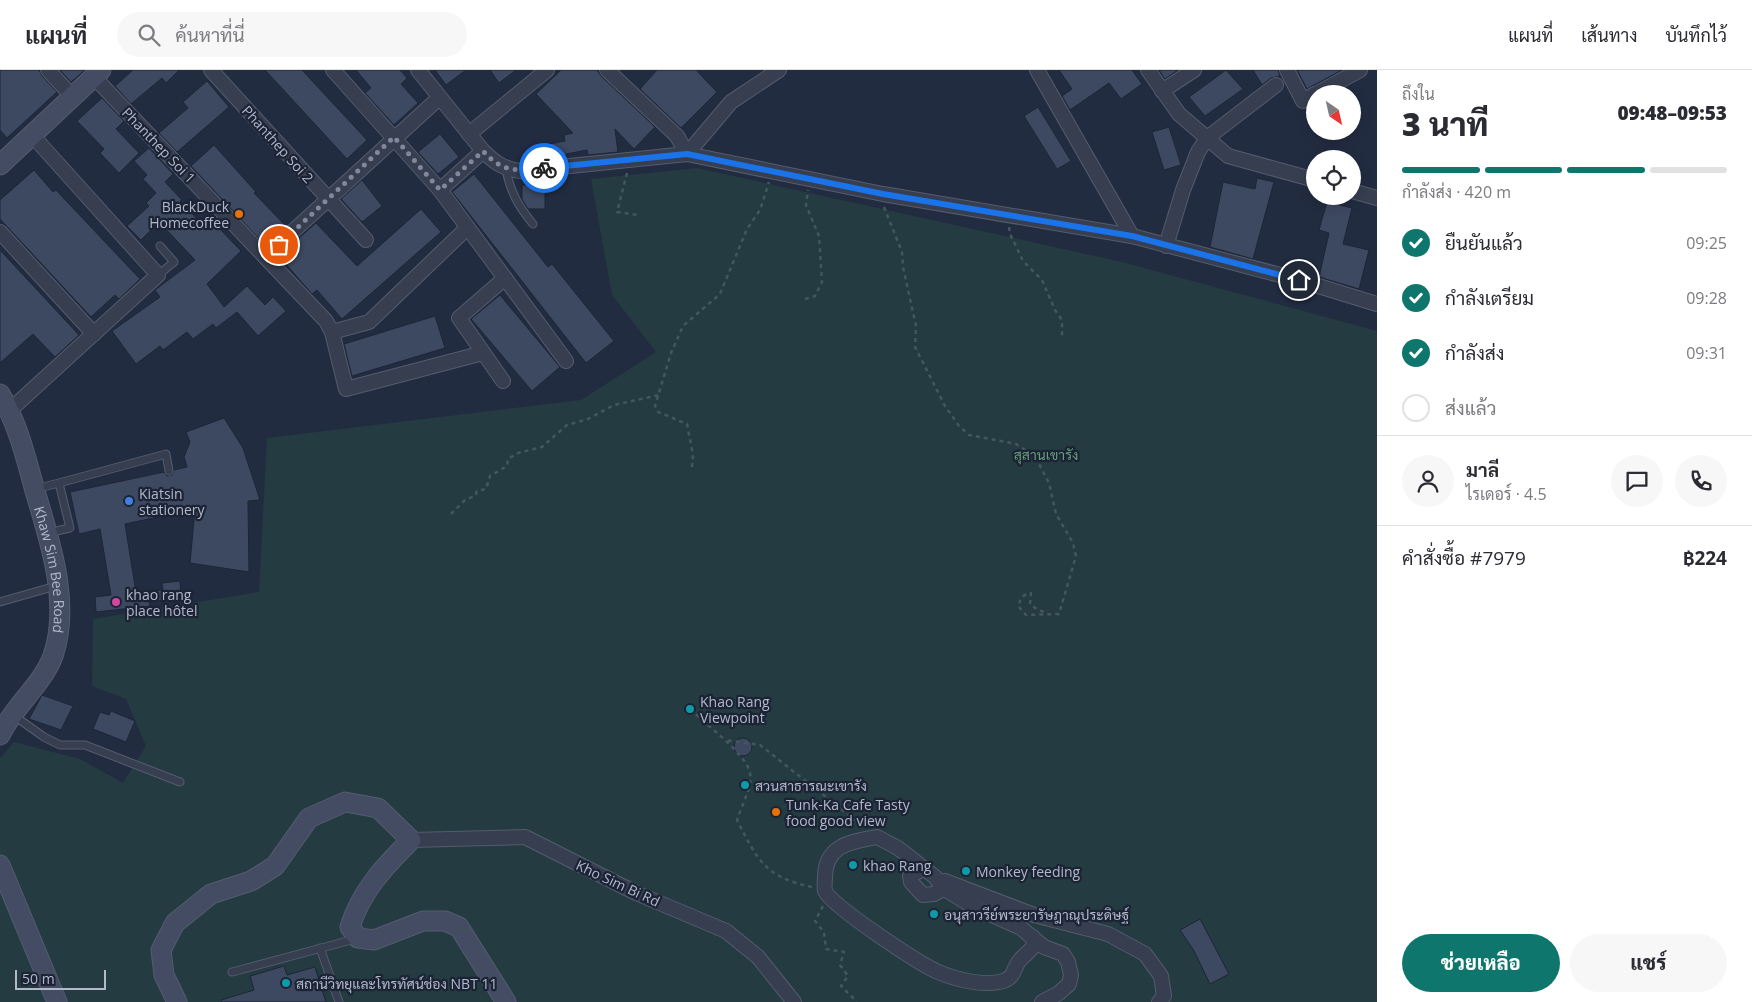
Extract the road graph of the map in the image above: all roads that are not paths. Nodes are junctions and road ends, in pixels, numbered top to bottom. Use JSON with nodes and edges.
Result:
{"nodes":[{"id":1,"x":48,"y":70,"type":"edge"},
{"id":2,"x":211,"y":70,"type":"edge"},
{"id":3,"x":333,"y":70,"type":"edge"},
{"id":4,"x":418,"y":70,"type":"edge"},
{"id":5,"x":547,"y":70,"type":"edge"},
{"id":6,"x":607,"y":70,"type":"edge"},
{"id":7,"x":779,"y":70,"type":"edge"},
{"id":8,"x":1037,"y":70,"type":"edge"},
{"id":9,"x":1148,"y":70,"type":"edge"},
{"id":10,"x":1194,"y":70,"type":"edge"},
{"id":11,"x":1287,"y":70,"type":"edge"},
{"id":12,"x":1360,"y":70,"type":"edge"},
{"id":13,"x":97,"y":73,"type":"edge"},
{"id":14,"x":1276,"y":85,"type":"dead end"},
{"id":15,"x":1332,"y":85,"type":"edge"},
{"id":16,"x":1162,"y":91,"type":"junction"},
{"id":17,"x":72,"y":96,"type":"junction"},
{"id":18,"x":439,"y":98,"type":"junction"},
{"id":19,"x":1306,"y":99,"type":"edge"},
{"id":20,"x":469,"y":134,"type":"junction"},
{"id":21,"x":32,"y":135,"type":"junction"},
{"id":22,"x":394,"y":137,"type":"junction"},
{"id":23,"x":1207,"y":138,"type":"junction"},
{"id":24,"x":483,"y":151,"type":"junction"},
{"id":25,"x":687,"y":154,"type":"junction"},
{"id":26,"x":0,"y":165,"type":"edge"},
{"id":27,"x":506,"y":169,"type":"junction"},
{"id":28,"x":1306,"y":178,"type":"edge"},
{"id":29,"x":440,"y":190,"type":"junction"},
{"id":30,"x":1361,"y":194,"type":"edge"},
{"id":31,"x":1377,"y":198,"type":"edge"},
{"id":32,"x":328,"y":200,"type":"junction"},
{"id":33,"x":533,"y":224,"type":"dead end"},
{"id":34,"x":468,"y":228,"type":"junction"},
{"id":35,"x":0,"y":232,"type":"edge"},
{"id":36,"x":1132,"y":236,"type":"junction"},
{"id":37,"x":366,"y":240,"type":"dead end"},
{"id":38,"x":160,"y":246,"type":"dead end"},
{"id":39,"x":1166,"y":246,"type":"junction"},
{"id":40,"x":266,"y":256,"type":"junction"},
{"id":41,"x":158,"y":275,"type":"junction"},
{"id":42,"x":505,"y":278,"type":"junction"},
{"id":43,"x":1377,"y":304,"type":"edge"},
{"id":44,"x":332,"y":332,"type":"junction"},
{"id":45,"x":94,"y":334,"type":"junction"},
{"id":46,"x":483,"y":353,"type":"junction"},
{"id":47,"x":566,"y":361,"type":"dead end"},
{"id":48,"x":503,"y":381,"type":"dead end"},
{"id":49,"x":0,"y":394,"type":"edge"},
{"id":50,"x":9,"y":411,"type":"junction"},
{"id":51,"x":169,"y":471,"type":"dead end"},
{"id":52,"x":59,"y":483,"type":"junction"},
{"id":53,"x":34,"y":489,"type":"junction"},
{"id":54,"x":48,"y":533,"type":"junction"},
{"id":55,"x":57,"y":586,"type":"junction"},
{"id":56,"x":0,"y":602,"type":"edge"},
{"id":57,"x":4,"y":726,"type":"edge"},
{"id":58,"x":180,"y":782,"type":"dead end"},
{"id":59,"x":411,"y":840,"type":"junction"},
{"id":60,"x":0,"y":865,"type":"edge"},
{"id":61,"x":938,"y":879,"type":"junction"},
{"id":62,"x":358,"y":938,"type":"junction"},
{"id":63,"x":1033,"y":938,"type":"junction"},
{"id":64,"x":1044,"y":947,"type":"junction"},
{"id":65,"x":320,"y":948,"type":"junction"},
{"id":66,"x":1028,"y":954,"type":"junction"},
{"id":67,"x":232,"y":972,"type":"dead end"},
{"id":68,"x":57,"y":1002,"type":"edge"},
{"id":69,"x":177,"y":1002,"type":"edge"},
{"id":70,"x":340,"y":1002,"type":"edge"},
{"id":71,"x":506,"y":1002,"type":"edge"},
{"id":72,"x":794,"y":1002,"type":"edge"},
{"id":73,"x":1042,"y":1002,"type":"edge"},
{"id":74,"x":1159,"y":1002,"type":"edge"}],
"edges":[{"from":1,"to":17,"type":"street"},
{"from":2,"to":32,"type":"street","name":"Phanthep Soi 2"},
{"from":3,"to":22,"type":"street"},
{"from":4,"to":18,"type":"street"},
{"from":5,"to":20,"type":"street"},
{"from":6,"to":25,"type":"street"},
{"from":7,"to":25,"type":"street"},
{"from":8,"to":36,"type":"street"},
{"from":9,"to":16,"type":"street"},
{"from":10,"to":16,"type":"street"},
{"from":11,"to":19,"type":"street"},
{"from":12,"to":15,"type":"street"},
{"from":13,"to":17,"type":"street"},
{"from":13,"to":40,"type":"street","name":"Phanthep Soi 1"},
{"from":14,"to":23,"type":"street"},
{"from":16,"to":23,"type":"street"},
{"from":17,"to":21,"type":"street"},
{"from":18,"to":20,"type":"street"},
{"from":18,"to":22,"type":"street"},
{"from":20,"to":24,"type":"street"},
{"from":21,"to":26,"type":"street"},
{"from":21,"to":41,"type":"street"},
{"from":22,"to":29,"type":"street"},
{"from":22,"to":32,"type":"street"},
{"from":23,"to":28,"type":"street"},
{"from":23,"to":39,"type":"street"},
{"from":24,"to":27,"type":"street"},
{"from":24,"to":29,"type":"street"},
{"from":25,"to":27,"type":"street"},
{"from":25,"to":36,"type":"street"},
{"from":27,"to":33,"type":"lane"},
{"from":29,"to":34,"type":"street"},
{"from":30,"to":31,"type":"street"},
{"from":32,"to":37,"type":"street","name":"Phanthep Soi 2"},
{"from":32,"to":40,"type":"street"},
{"from":34,"to":42,"type":"street"},
{"from":34,"to":44,"type":"street"},
{"from":35,"to":45,"type":"street"},
{"from":36,"to":39,"type":"street"},
{"from":38,"to":41,"type":"lane"},
{"from":39,"to":43,"type":"street"},
{"from":40,"to":44,"type":"street","name":"Phanthep Soi 1"},
{"from":41,"to":45,"type":"street"},
{"from":42,"to":46,"type":"street"},
{"from":42,"to":47,"type":"street"},
{"from":44,"to":46,"type":"street"},
{"from":45,"to":50,"type":"street"},
{"from":46,"to":48,"type":"street"},
{"from":49,"to":50,"type":"street","name":"Khaw Sim Bee Road"},
{"from":50,"to":53,"type":"street","name":"Khaw Sim Bee Road"},
{"from":51,"to":52,"type":"lane"},
{"from":52,"to":53,"type":"lane"},
{"from":52,"to":54,"type":"lane"},
{"from":53,"to":54,"type":"street","name":"Khaw Sim Bee Road"},
{"from":54,"to":55,"type":"street","name":"Khaw Sim Bee Road"},
{"from":55,"to":56,"type":"lane"},
{"from":55,"to":57,"type":"street","name":"Khaw Sim Bee Road"},
{"from":57,"to":58,"type":"lane"},
{"from":59,"to":62,"type":"street"},
{"from":59,"to":69,"type":"street"},
{"from":59,"to":72,"type":"street","name":"Kho Sim Bi Rd"},
{"from":60,"to":68,"type":"street"},
{"from":61,"to":63,"type":"street"},
{"from":61,"to":66,"type":"street"},
{"from":61,"to":74,"type":"street"},
{"from":62,"to":65,"type":"lane"},
{"from":62,"to":71,"type":"street"},
{"from":63,"to":64,"type":"street"},
{"from":63,"to":66,"type":"street"},
{"from":64,"to":66,"type":"street"},
{"from":64,"to":73,"type":"street"},
{"from":65,"to":67,"type":"lane"},
{"from":65,"to":70,"type":"lane"}]}
